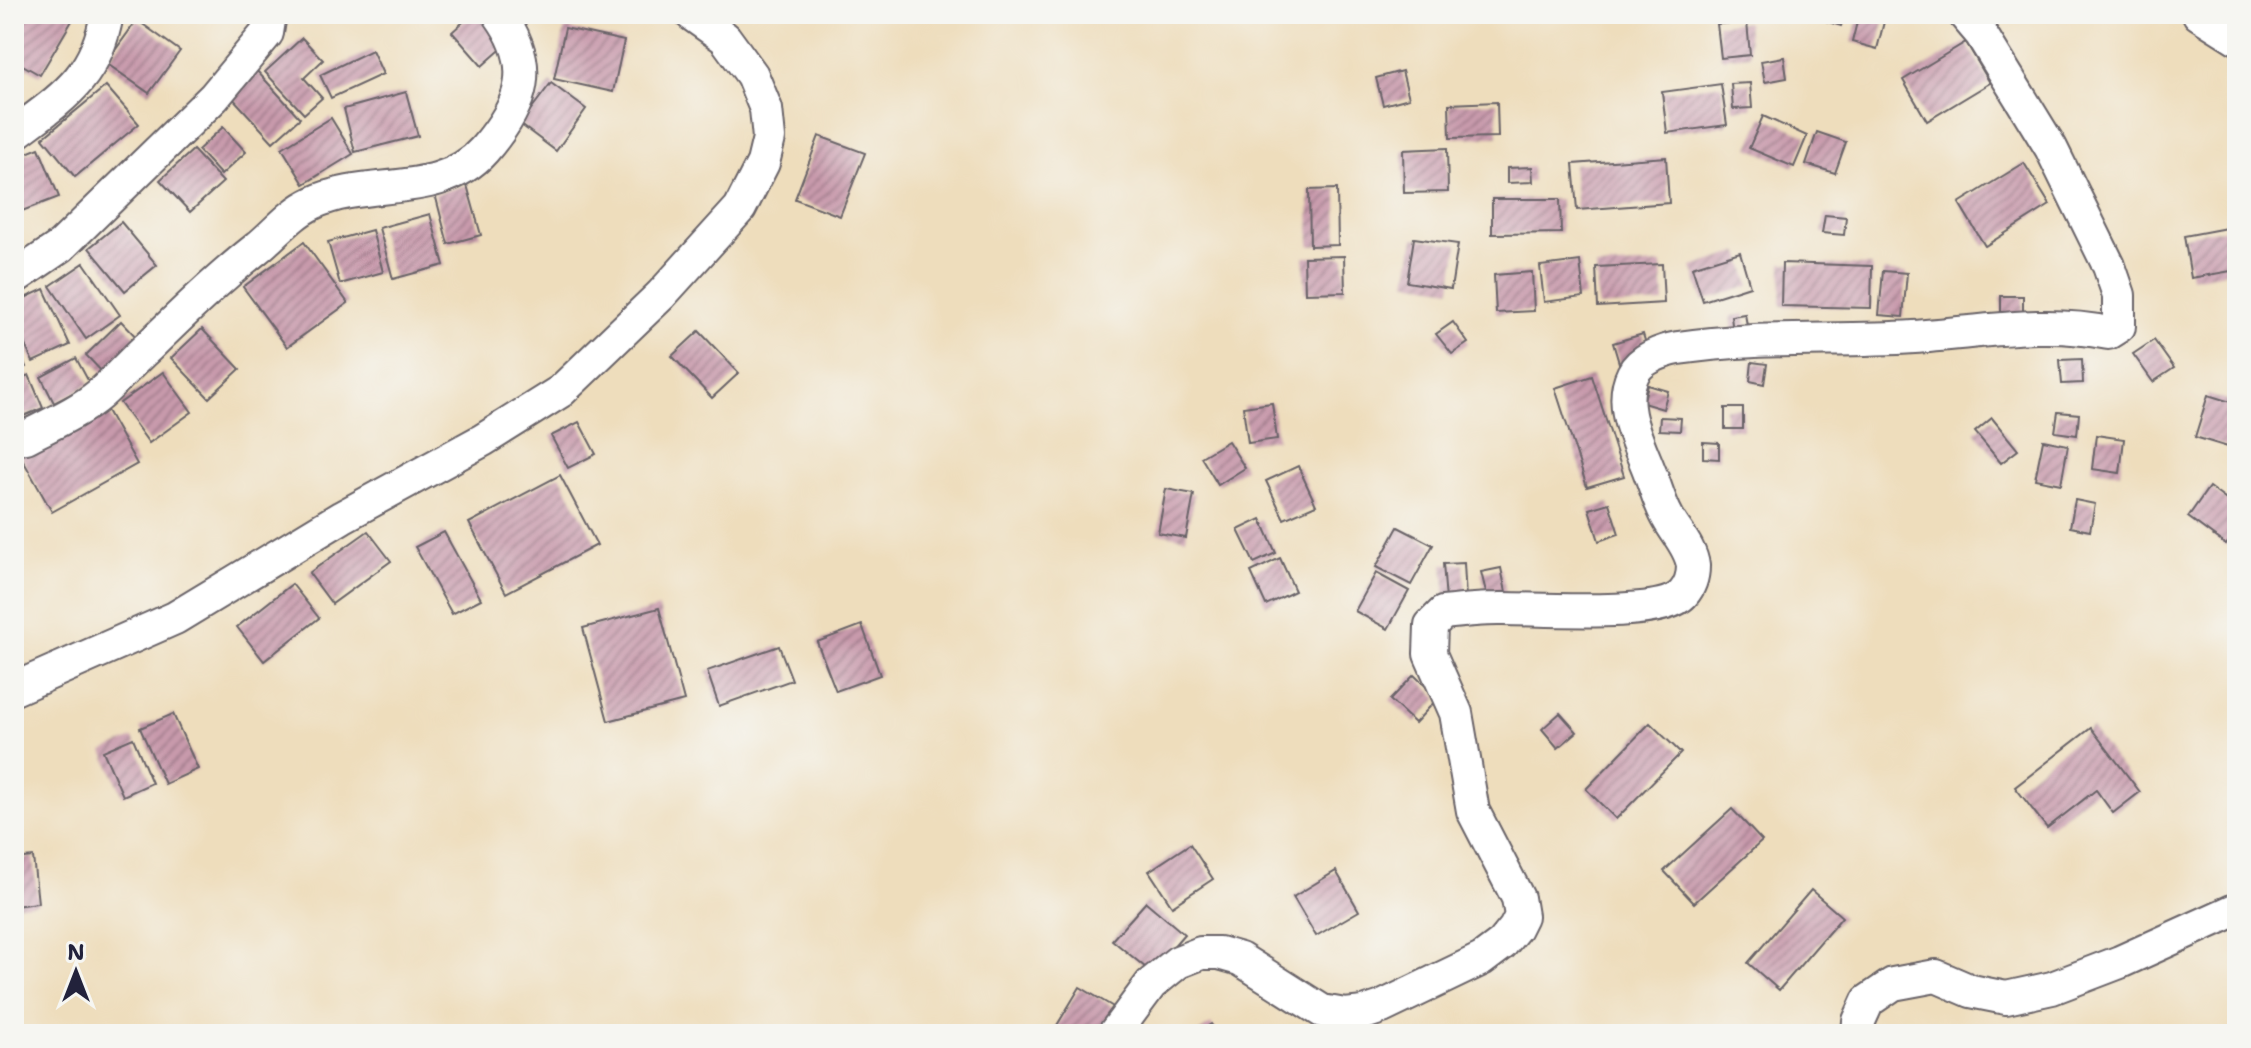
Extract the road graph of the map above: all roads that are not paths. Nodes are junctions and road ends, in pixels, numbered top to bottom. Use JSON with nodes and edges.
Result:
{"nodes":[{"id":1,"x":107,"y":14,"type":"edge"},
{"id":2,"x":270,"y":14,"type":"edge"},
{"id":3,"x":499,"y":14,"type":"edge"},
{"id":4,"x":691,"y":14,"type":"edge"},
{"id":5,"x":1964,"y":14,"type":"edge"},
{"id":6,"x":2199,"y":14,"type":"edge"},
{"id":7,"x":2237,"y":38,"type":"edge"},
{"id":8,"x":14,"y":134,"type":"edge"},
{"id":9,"x":14,"y":278,"type":"edge"},
{"id":10,"x":14,"y":439,"type":"edge"},
{"id":11,"x":14,"y":689,"type":"edge"},
{"id":12,"x":2237,"y":909,"type":"edge"},
{"id":13,"x":1114,"y":1034,"type":"edge"},
{"id":14,"x":1858,"y":1034,"type":"edge"}],
"edges":[{"from":1,"to":8,"type":"street"},
{"from":2,"to":9,"type":"street"},
{"from":3,"to":10,"type":"street"},
{"from":4,"to":11,"type":"street"},
{"from":5,"to":13,"type":"street"},
{"from":6,"to":7,"type":"street"},
{"from":12,"to":14,"type":"street"}]}
